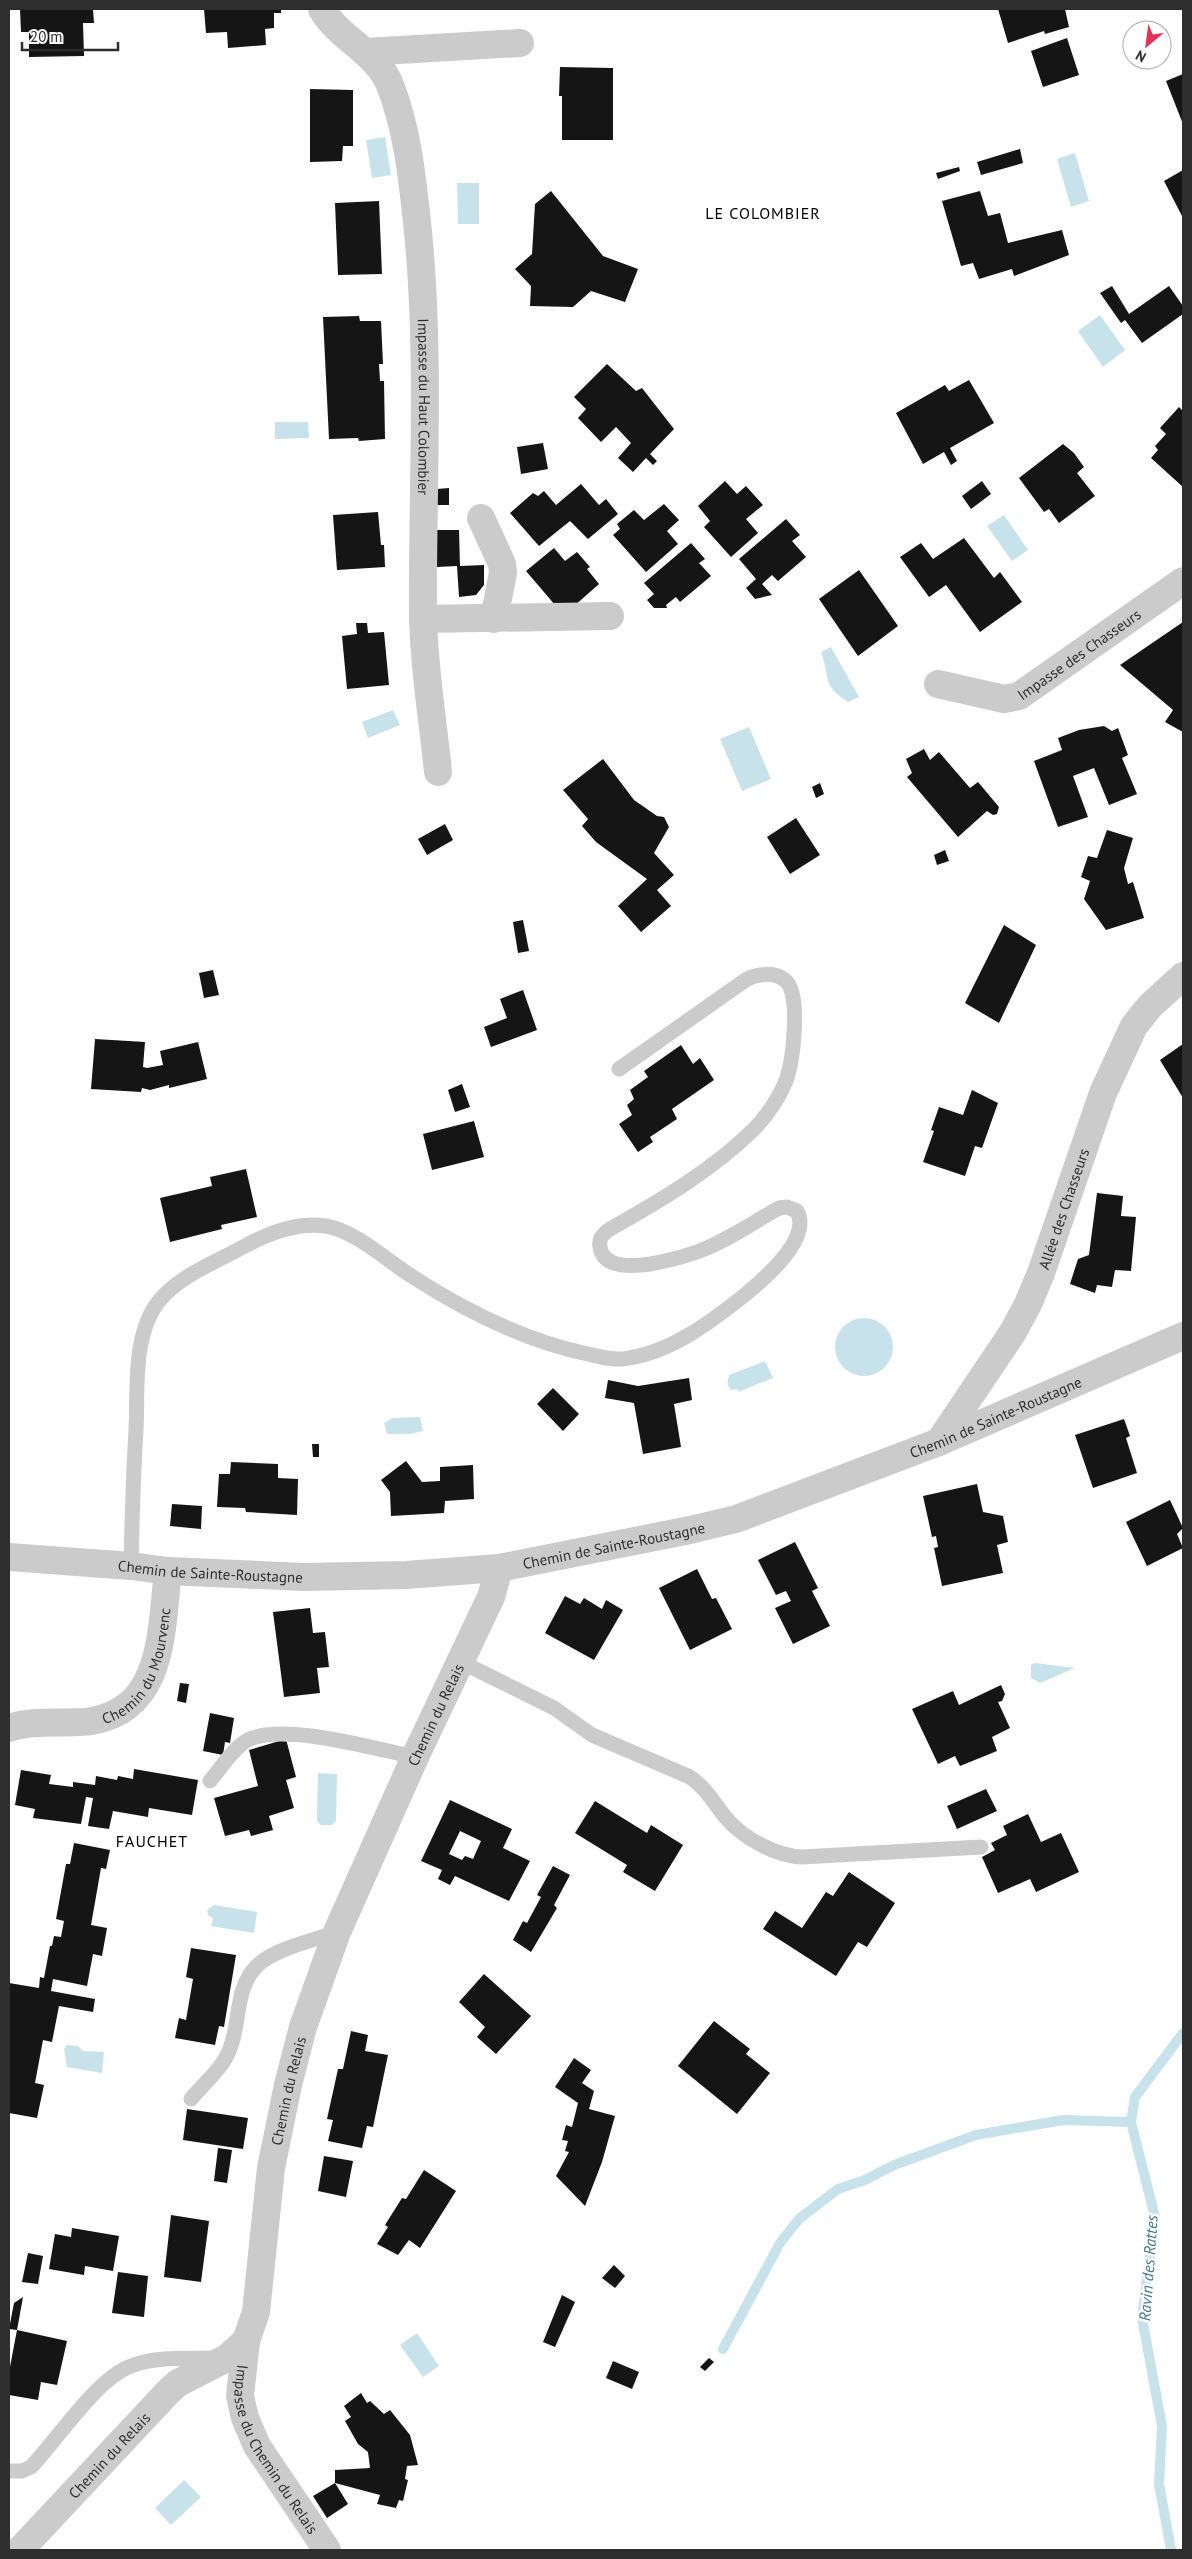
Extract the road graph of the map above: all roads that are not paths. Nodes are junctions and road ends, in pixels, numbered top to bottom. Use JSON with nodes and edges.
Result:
{"nodes":[{"id":1,"x":322,"y":9,"type":"edge"},
{"id":2,"x":520,"y":42,"type":"dead end"},
{"id":3,"x":365,"y":52,"type":"junction"},
{"id":4,"x":480,"y":518,"type":"dead end"},
{"id":5,"x":1183,"y":581,"type":"edge"},
{"id":6,"x":610,"y":616,"type":"dead end"},
{"id":7,"x":494,"y":619,"type":"junction"},
{"id":8,"x":424,"y":620,"type":"junction"},
{"id":9,"x":938,"y":684,"type":"dead end"},
{"id":10,"x":438,"y":772,"type":"dead end"},
{"id":11,"x":1183,"y":976,"type":"edge"},
{"id":12,"x":619,"y":1069,"type":"dead end"},
{"id":13,"x":1183,"y":1336,"type":"edge"},
{"id":14,"x":939,"y":1442,"type":"junction"},
{"id":15,"x":9,"y":1557,"type":"edge"},
{"id":16,"x":131,"y":1566,"type":"junction"},
{"id":17,"x":498,"y":1568,"type":"junction"},
{"id":18,"x":168,"y":1571,"type":"junction"},
{"id":19,"x":461,"y":1662,"type":"junction"},
{"id":20,"x":9,"y":1728,"type":"edge"},
{"id":21,"x":415,"y":1757,"type":"junction"},
{"id":22,"x":210,"y":1781,"type":"dead end"},
{"id":23,"x":981,"y":1847,"type":"dead end"},
{"id":24,"x":337,"y":1932,"type":"junction"},
{"id":25,"x":191,"y":2098,"type":"dead end"},
{"id":26,"x":237,"y":2350,"type":"junction"},
{"id":27,"x":9,"y":2471,"type":"edge"},
{"id":28,"x":20,"y":2550,"type":"edge"},
{"id":29,"x":327,"y":2550,"type":"edge"}],
"edges":[{"from":1,"to":3,"type":"street","name":"Impasse du Haut Colombier"},
{"from":2,"to":3,"type":"street"},
{"from":3,"to":8,"type":"street","name":"Impasse du Haut Colombier"},
{"from":4,"to":7,"type":"street"},
{"from":5,"to":9,"type":"street","name":"Impasse des Chasseurs"},
{"from":6,"to":7,"type":"street"},
{"from":7,"to":8,"type":"street"},
{"from":8,"to":10,"type":"street","name":"Impasse du Haut Colombier"},
{"from":11,"to":14,"type":"street","name":"Allée des Chasseurs"},
{"from":12,"to":16,"type":"lane"},
{"from":13,"to":14,"type":"street","name":"Chemin de Sainte-Roustagne"},
{"from":14,"to":17,"type":"street","name":"Chemin de Sainte-Roustagne"},
{"from":15,"to":16,"type":"street","name":"Chemin de Sainte-Roustagne"},
{"from":16,"to":18,"type":"street","name":"Chemin de Sainte-Roustagne"},
{"from":17,"to":18,"type":"street","name":"Chemin de Sainte-Roustagne"},
{"from":17,"to":19,"type":"street","name":"Chemin du Relais"},
{"from":18,"to":20,"type":"street","name":"Chemin du Mourvenc"},
{"from":19,"to":21,"type":"street","name":"Chemin du Relais"},
{"from":19,"to":23,"type":"lane"},
{"from":21,"to":22,"type":"lane"},
{"from":21,"to":24,"type":"street","name":"Chemin du Relais"},
{"from":24,"to":25,"type":"lane"},
{"from":24,"to":26,"type":"street","name":"Chemin du Relais"},
{"from":26,"to":27,"type":"lane"},
{"from":26,"to":28,"type":"street","name":"Chemin du Relais"},
{"from":26,"to":29,"type":"street","name":"Impasse du Chemin du Relais"}]}
